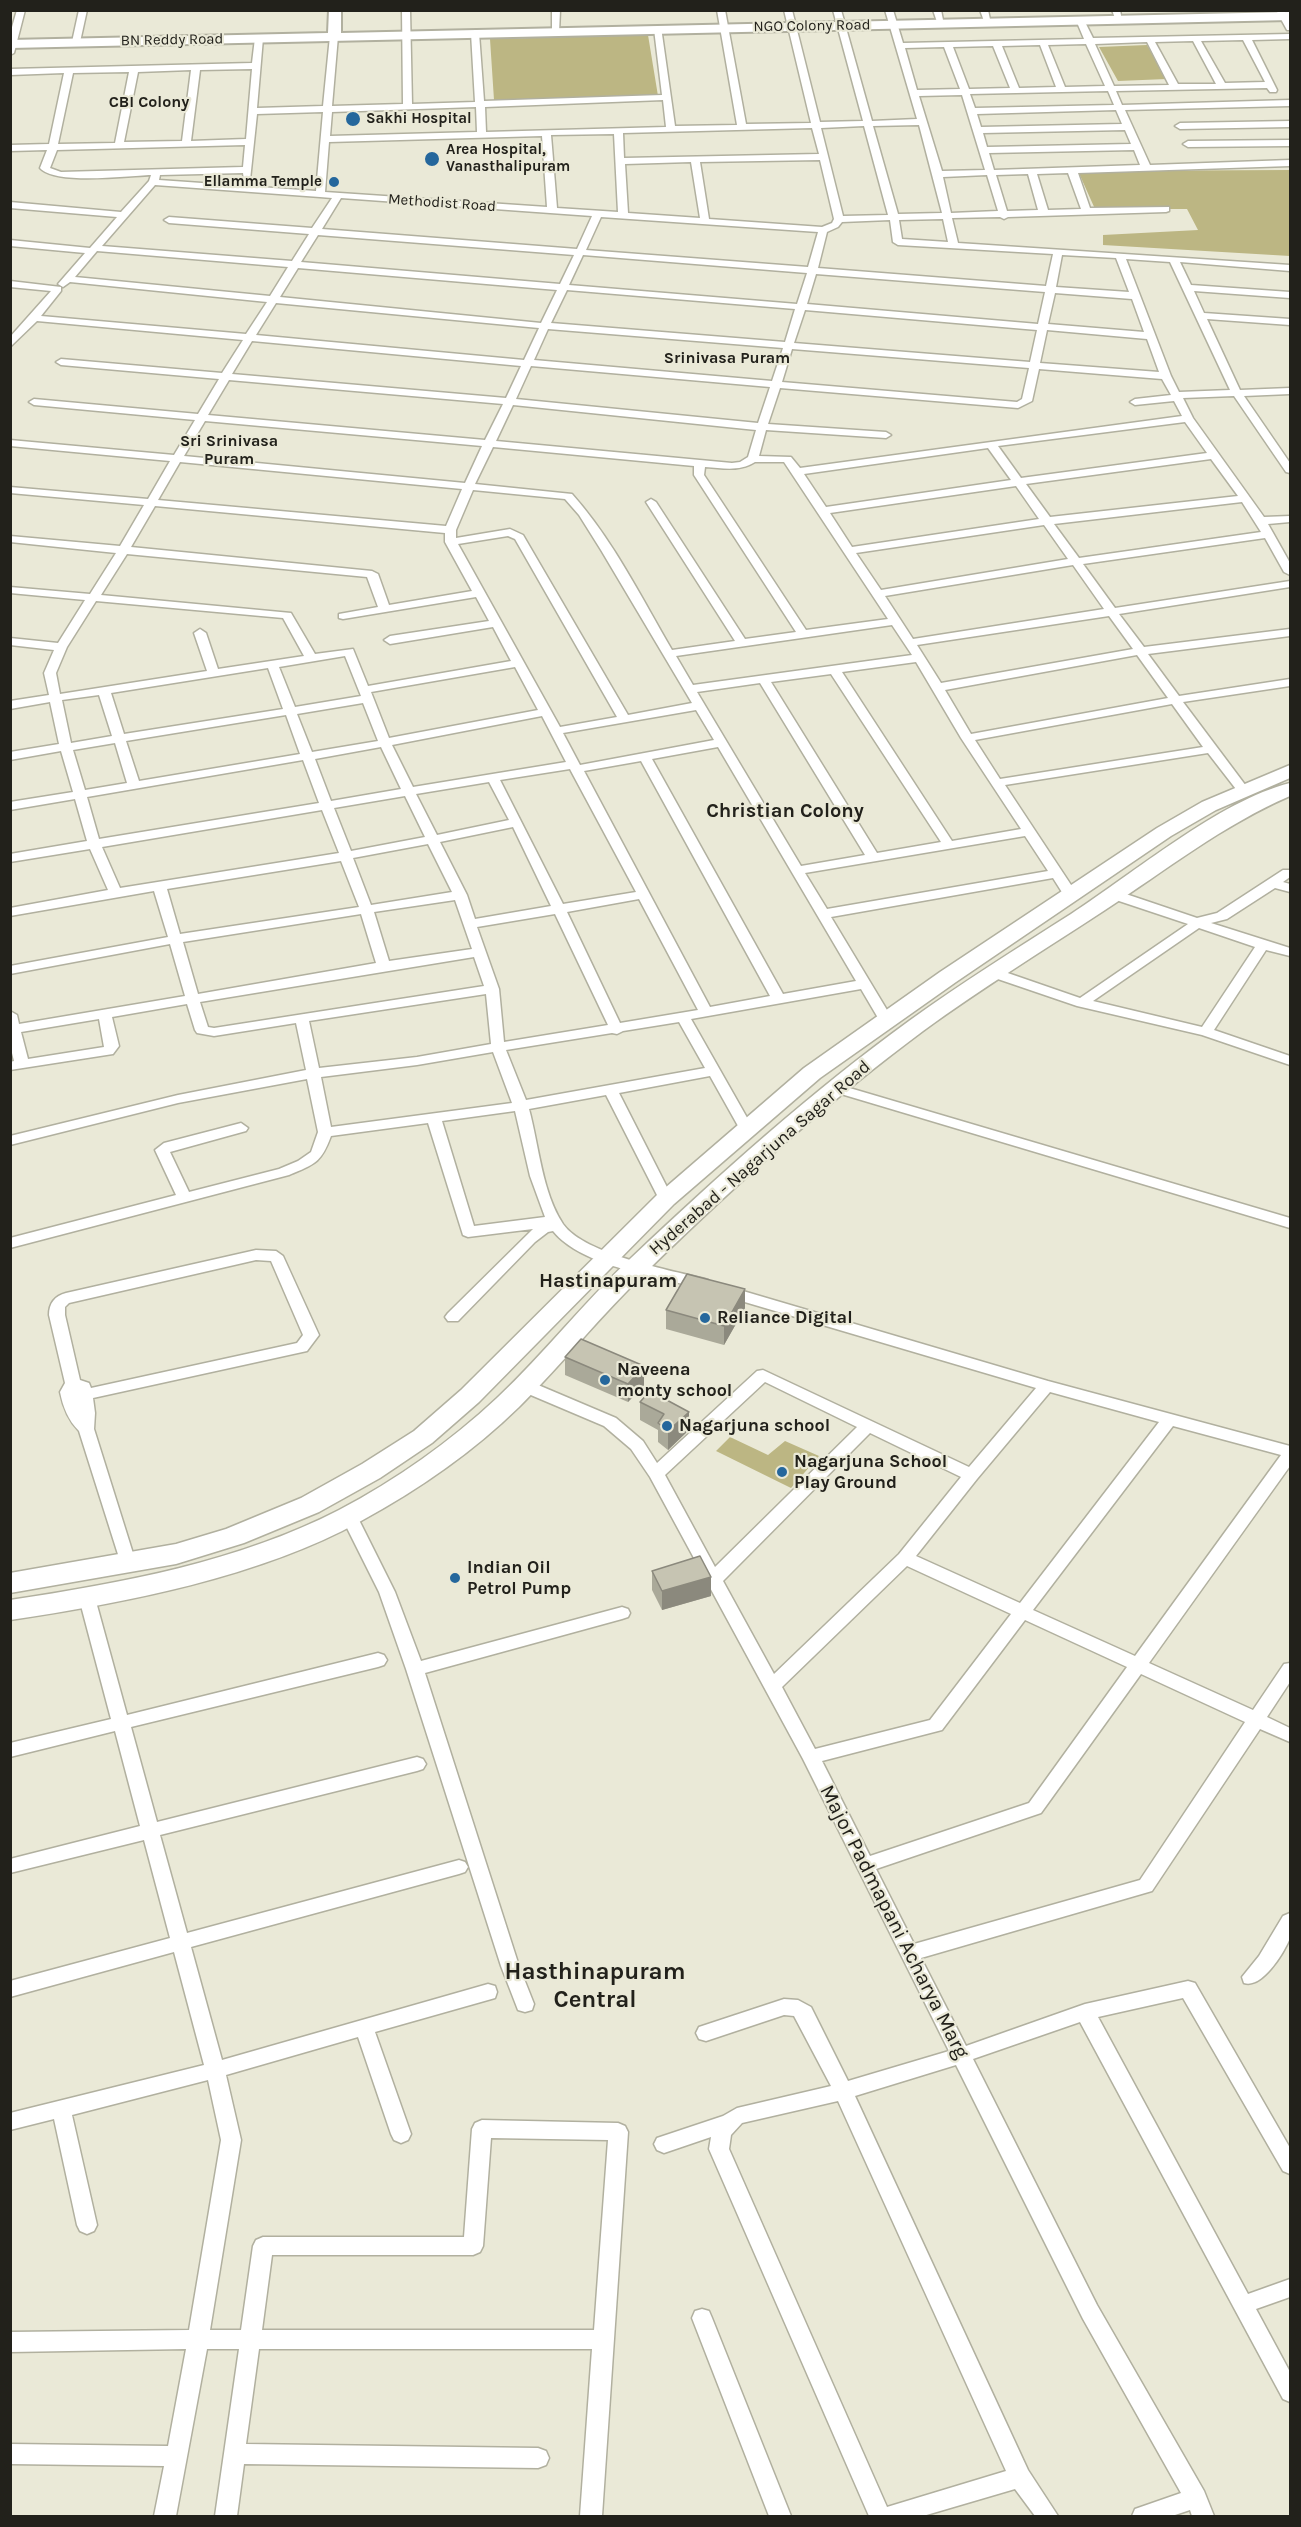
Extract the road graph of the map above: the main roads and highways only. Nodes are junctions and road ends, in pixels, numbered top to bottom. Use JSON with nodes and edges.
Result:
{"nodes":[{"id":1,"x":1290,"y":771,"type":"edge"},
{"id":2,"x":1290,"y":789,"type":"edge"},
{"id":3,"x":12,"y":1578,"type":"edge"},
{"id":4,"x":10,"y":1610,"type":"edge"}],
"edges":[{"from":1,"to":3,"type":"main road","name":"Hyderabad - Nagarjuna Sagar Road"},
{"from":2,"to":4,"type":"main road","name":"Hyderabad - Nagarjuna Sagar Road"}]}
